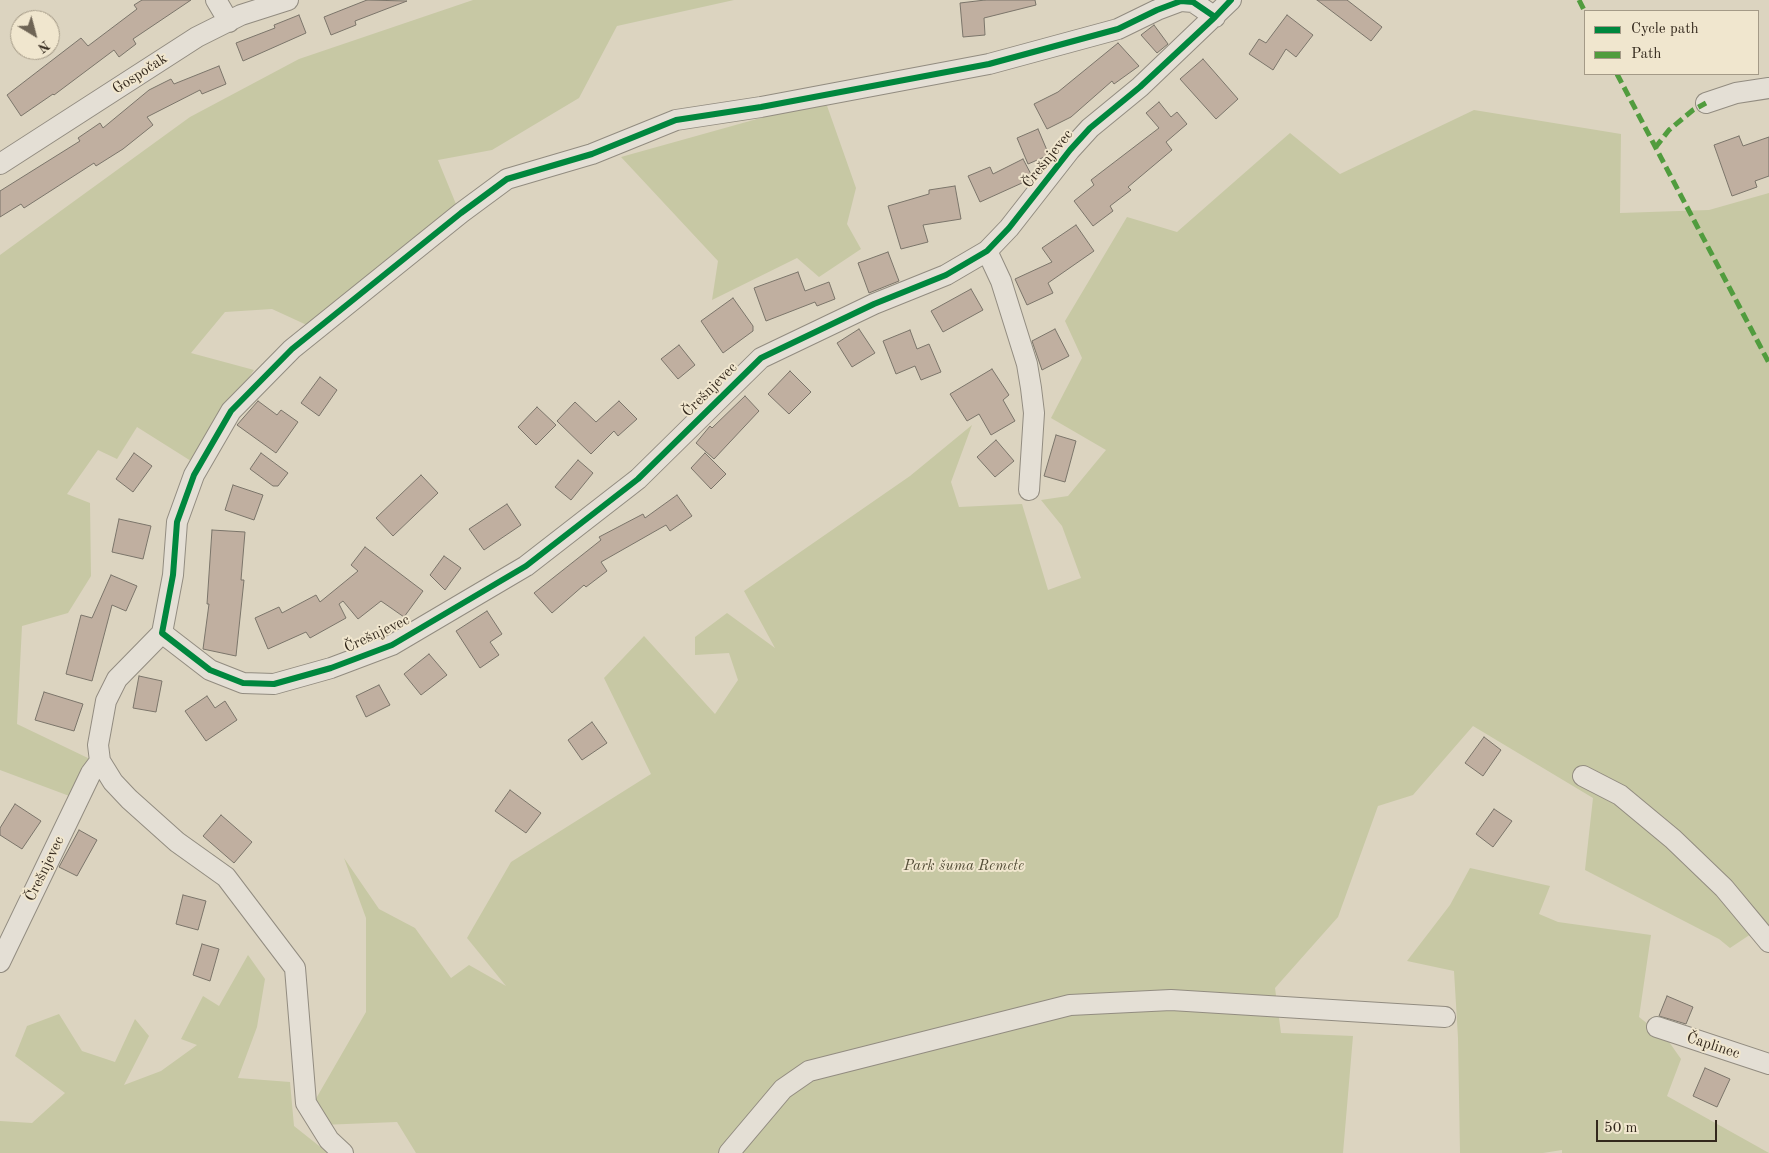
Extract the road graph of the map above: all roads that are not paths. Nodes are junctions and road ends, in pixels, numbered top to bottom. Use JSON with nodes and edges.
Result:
{"nodes":[{"id":1,"x":216,"y":0,"type":"edge"},
{"id":2,"x":288,"y":0,"type":"edge"},
{"id":3,"x":1232,"y":0,"type":"edge"},
{"id":4,"x":1215,"y":17,"type":"junction"},
{"id":5,"x":229,"y":22,"type":"junction"},
{"id":6,"x":1769,"y":88,"type":"edge"},
{"id":7,"x":1706,"y":103,"type":"dead end"},
{"id":8,"x":0,"y":164,"type":"edge"},
{"id":9,"x":987,"y":252,"type":"junction"},
{"id":10,"x":1029,"y":490,"type":"dead end"},
{"id":11,"x":162,"y":633,"type":"junction"},
{"id":12,"x":100,"y":761,"type":"junction"},
{"id":13,"x":1583,"y":776,"type":"dead end"},
{"id":14,"x":1769,"y":942,"type":"edge"},
{"id":15,"x":0,"y":962,"type":"edge"},
{"id":16,"x":1445,"y":1017,"type":"dead end"},
{"id":17,"x":1657,"y":1027,"type":"dead end"},
{"id":18,"x":1769,"y":1064,"type":"edge"},
{"id":19,"x":343,"y":1153,"type":"edge"},
{"id":20,"x":730,"y":1153,"type":"edge"}],
"edges":[{"from":1,"to":5,"type":"street"},
{"from":2,"to":5,"type":"street","name":"Gospočak"},
{"from":3,"to":4,"type":"street","name":"Črešnjevec"},
{"from":4,"to":9,"type":"street","name":"Črešnjevec"},
{"from":4,"to":11,"type":"street"},
{"from":5,"to":8,"type":"street","name":"Gospočak"},
{"from":6,"to":7,"type":"street"},
{"from":9,"to":10,"type":"street"},
{"from":9,"to":11,"type":"street","name":"Črešnjevec"},
{"from":11,"to":12,"type":"street"},
{"from":12,"to":15,"type":"street","name":"Črešnjevec"},
{"from":12,"to":19,"type":"street"},
{"from":13,"to":14,"type":"street"},
{"from":16,"to":20,"type":"street"},
{"from":17,"to":18,"type":"street","name":"Čaplinec"}]}
